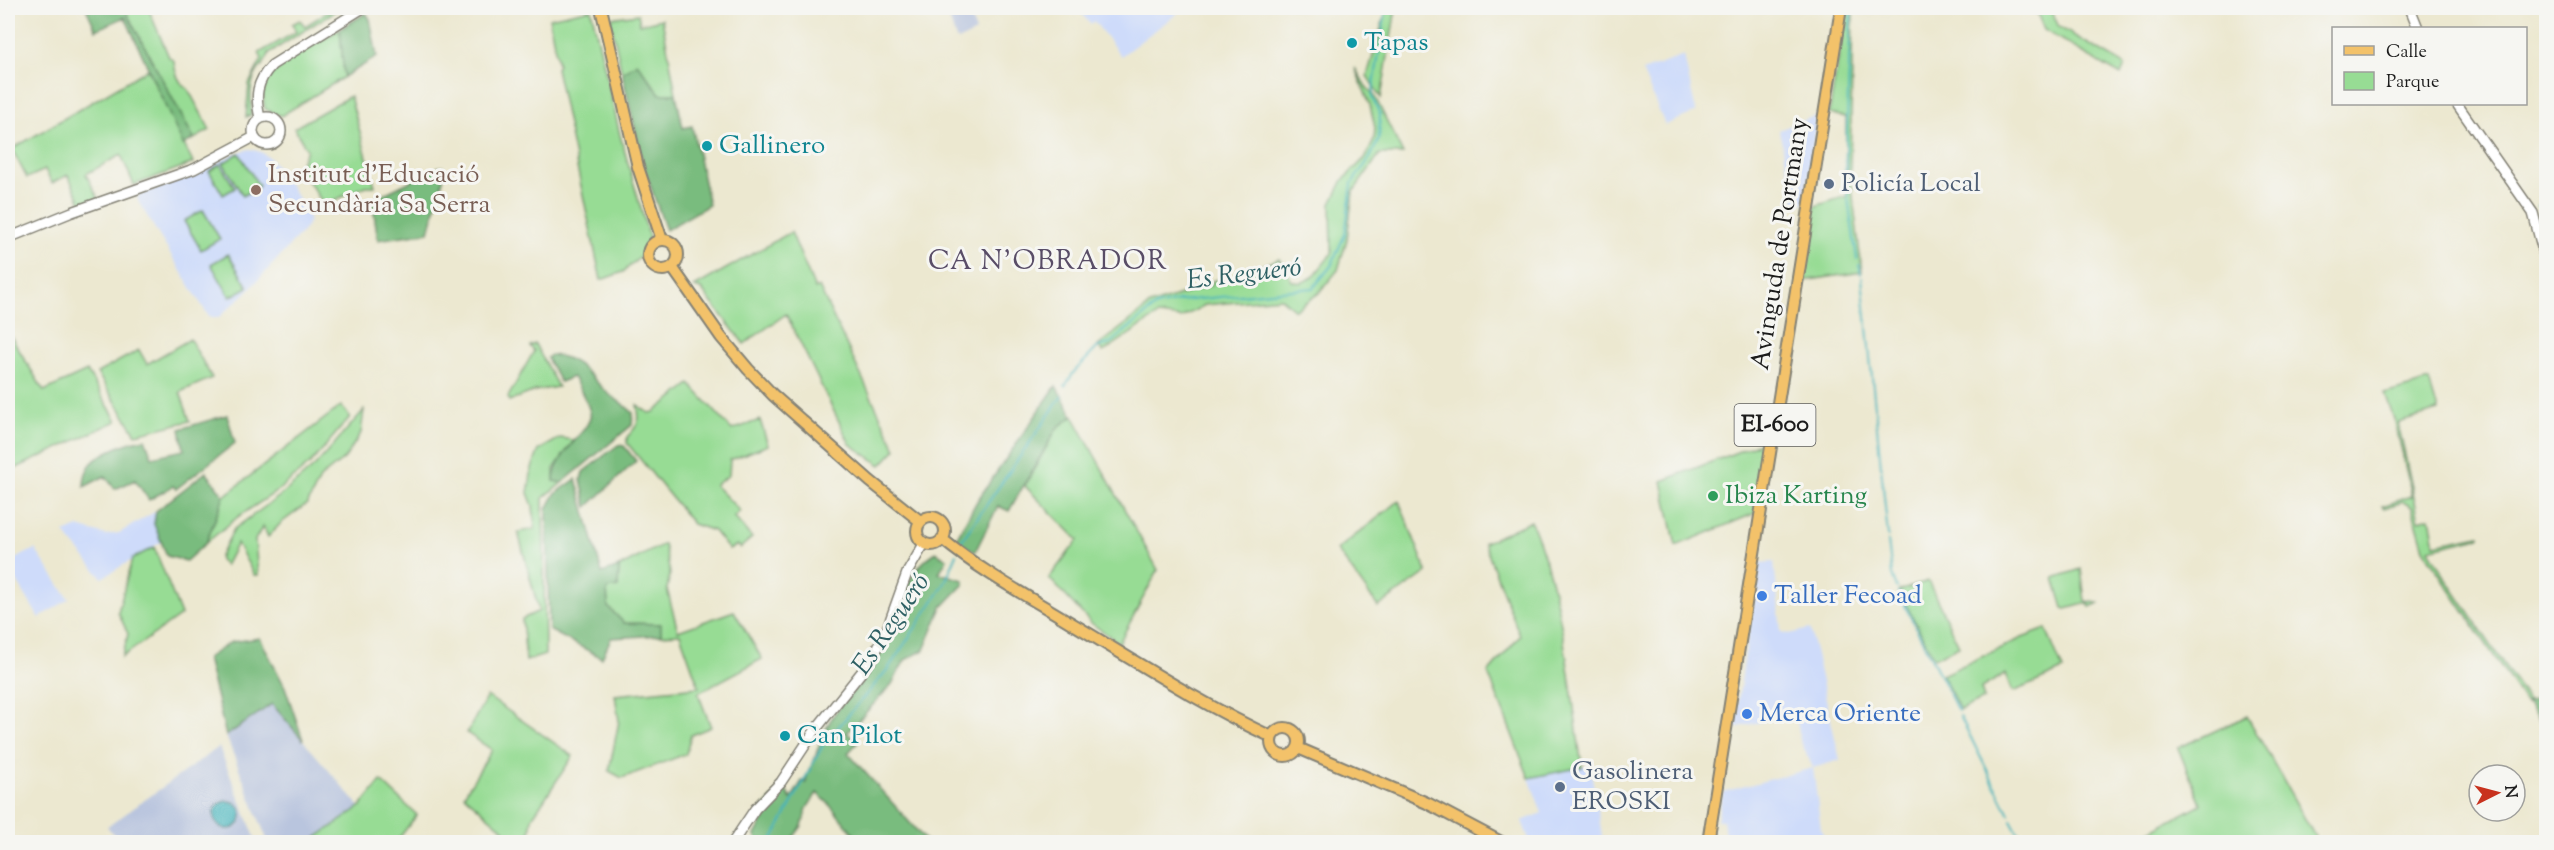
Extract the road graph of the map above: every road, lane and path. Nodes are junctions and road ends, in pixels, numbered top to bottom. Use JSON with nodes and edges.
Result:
{"nodes":[{"id":1,"x":363,"y":8,"type":"edge"},
{"id":2,"x":601,"y":8,"type":"edge"},
{"id":3,"x":1841,"y":8,"type":"edge"},
{"id":4,"x":2410,"y":8,"type":"edge"},
{"id":5,"x":2418,"y":27,"type":"edge"},
{"id":6,"x":2458,"y":105,"type":"edge"},
{"id":7,"x":260,"y":118,"type":"junction"},
{"id":8,"x":254,"y":137,"type":"junction"},
{"id":9,"x":8,"y":238,"type":"edge"},
{"id":10,"x":662,"y":240,"type":"junction"},
{"id":11,"x":2547,"y":262,"type":"edge"},
{"id":12,"x":672,"y":267,"type":"junction"},
{"id":13,"x":920,"y":521,"type":"junction"},
{"id":14,"x":942,"y":539,"type":"junction"},
{"id":15,"x":924,"y":544,"type":"junction"},
{"id":16,"x":1272,"y":737,"type":"junction"},
{"id":17,"x":1298,"y":748,"type":"junction"},
{"id":18,"x":733,"y":843,"type":"edge"},
{"id":19,"x":1502,"y":843,"type":"edge"},
{"id":20,"x":1708,"y":843,"type":"edge"}],
"edges":[{"from":1,"to":7,"type":"street"},
{"from":2,"to":10,"type":"main road"},
{"from":3,"to":20,"type":"main road","name":"Avinguda de Portmany","number":"EI-600"},
{"from":4,"to":5,"type":"street"},
{"from":6,"to":11,"type":"street"},
{"from":7,"to":8,"type":"street"},
{"from":7,"to":8,"type":"street"},
{"from":8,"to":9,"type":"street"},
{"from":10,"to":12,"type":"main road"},
{"from":10,"to":12,"type":"main road"},
{"from":12,"to":13,"type":"main road"},
{"from":13,"to":14,"type":"main road"},
{"from":13,"to":15,"type":"main road"},
{"from":14,"to":15,"type":"main road"},
{"from":14,"to":16,"type":"main road"},
{"from":15,"to":18,"type":"street"},
{"from":16,"to":17,"type":"main road"},
{"from":16,"to":17,"type":"main road"},
{"from":17,"to":19,"type":"main road"}]}
